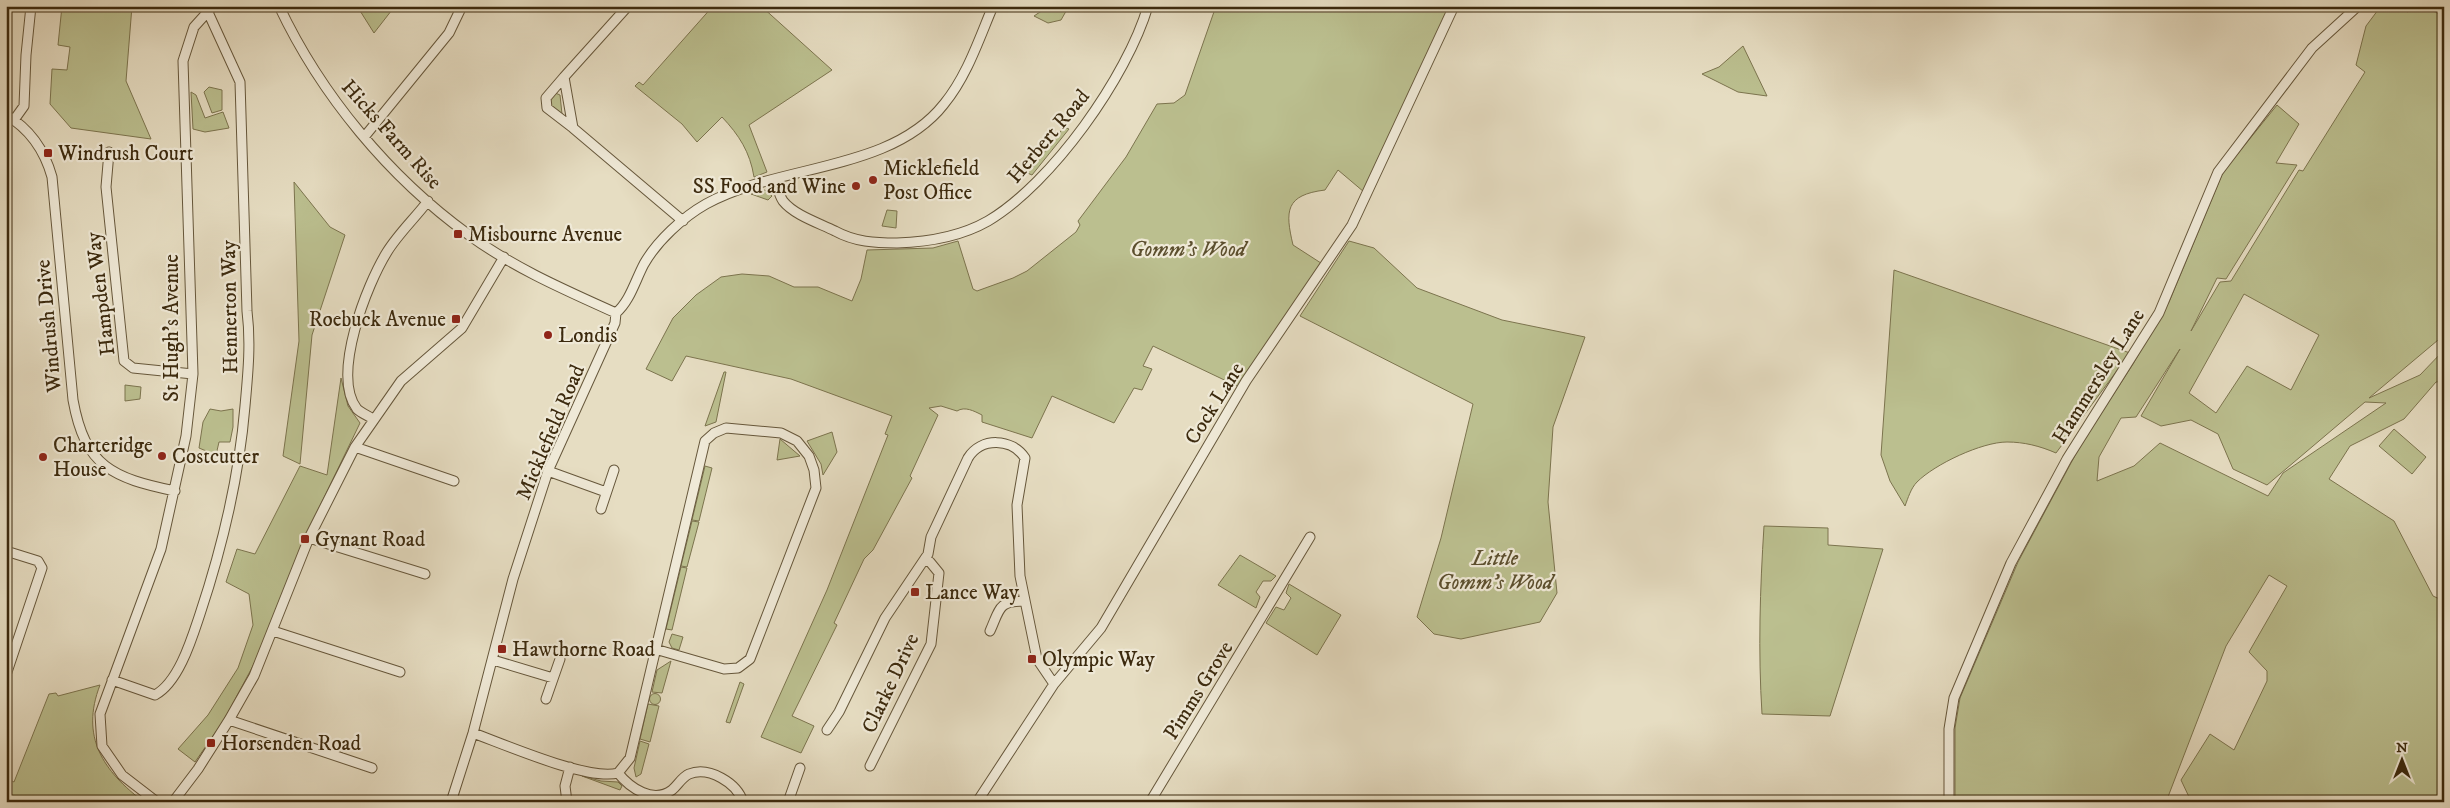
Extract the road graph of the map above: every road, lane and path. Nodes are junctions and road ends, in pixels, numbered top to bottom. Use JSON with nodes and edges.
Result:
{"nodes":[{"id":1,"x":31,"y":6,"type":"edge"},
{"id":2,"x":279,"y":6,"type":"edge"},
{"id":3,"x":462,"y":6,"type":"edge"},
{"id":4,"x":628,"y":6,"type":"edge"},
{"id":5,"x":993,"y":6,"type":"edge"},
{"id":6,"x":1148,"y":6,"type":"edge"},
{"id":7,"x":1454,"y":6,"type":"edge"},
{"id":8,"x":2358,"y":6,"type":"edge"},
{"id":9,"x":210,"y":8,"type":"edge"},
{"id":10,"x":564,"y":78,"type":"junction"},
{"id":11,"x":10,"y":118,"type":"edge"},
{"id":12,"x":573,"y":128,"type":"junction"},
{"id":13,"x":364,"y":136,"type":"junction"},
{"id":14,"x":109,"y":152,"type":"dead end"},
{"id":15,"x":775,"y":180,"type":"junction"},
{"id":16,"x":428,"y":201,"type":"junction"},
{"id":17,"x":683,"y":220,"type":"junction"},
{"id":18,"x":504,"y":257,"type":"junction"},
{"id":19,"x":616,"y":313,"type":"junction"},
{"id":20,"x":193,"y":374,"type":"junction"},
{"id":21,"x":373,"y":419,"type":"junction"},
{"id":22,"x":354,"y":447,"type":"junction"},
{"id":23,"x":548,"y":470,"type":"junction"},
{"id":24,"x":614,"y":470,"type":"dead end"},
{"id":25,"x":454,"y":480,"type":"dead end"},
{"id":26,"x":175,"y":491,"type":"junction"},
{"id":27,"x":606,"y":492,"type":"junction"},
{"id":28,"x":600,"y":509,"type":"dead end"},
{"id":29,"x":1310,"y":537,"type":"dead end"},
{"id":30,"x":309,"y":538,"type":"junction"},
{"id":31,"x":6,"y":551,"type":"edge"},
{"id":32,"x":925,"y":560,"type":"junction"},
{"id":33,"x":425,"y":574,"type":"dead end"},
{"id":34,"x":1024,"y":601,"type":"junction"},
{"id":35,"x":273,"y":631,"type":"junction"},
{"id":36,"x":990,"y":631,"type":"dead end"},
{"id":37,"x":655,"y":649,"type":"junction"},
{"id":38,"x":560,"y":659,"type":"dead end"},
{"id":39,"x":493,"y":660,"type":"junction"},
{"id":40,"x":400,"y":672,"type":"dead end"},
{"id":41,"x":6,"y":674,"type":"edge"},
{"id":42,"x":553,"y":678,"type":"junction"},
{"id":43,"x":112,"y":680,"type":"junction"},
{"id":44,"x":1054,"y":684,"type":"junction"},
{"id":45,"x":546,"y":699,"type":"dead end"},
{"id":46,"x":230,"y":720,"type":"junction"},
{"id":47,"x":827,"y":730,"type":"dead end"},
{"id":48,"x":473,"y":734,"type":"junction"},
{"id":49,"x":870,"y":766,"type":"dead end"},
{"id":50,"x":570,"y":767,"type":"junction"},
{"id":51,"x":372,"y":768,"type":"dead end"},
{"id":52,"x":800,"y":768,"type":"dead end"},
{"id":53,"x":618,"y":773,"type":"junction"},
{"id":54,"x":157,"y":802,"type":"edge"},
{"id":55,"x":173,"y":802,"type":"edge"},
{"id":56,"x":451,"y":802,"type":"edge"},
{"id":57,"x":567,"y":802,"type":"edge"},
{"id":58,"x":743,"y":802,"type":"edge"},
{"id":59,"x":788,"y":802,"type":"edge"},
{"id":60,"x":977,"y":802,"type":"edge"},
{"id":61,"x":1150,"y":802,"type":"edge"},
{"id":62,"x":1949,"y":802,"type":"edge"}],
"edges":[{"from":1,"to":11,"type":"street"},
{"from":2,"to":13,"type":"street","name":"Hicks Farm Rise"},
{"from":3,"to":13,"type":"street"},
{"from":4,"to":10,"type":"street"},
{"from":5,"to":15,"type":"street","name":"Micklefield Road"},
{"from":6,"to":15,"type":"street","name":"Herbert Road"},
{"from":7,"to":44,"type":"street","name":"Cock Lane"},
{"from":8,"to":62,"type":"street","name":"Hammersley Lane"},
{"from":9,"to":20,"type":"street","name":"St Hugh's Avenue"},
{"from":9,"to":43,"type":"street","name":"Hennerton Way"},
{"from":10,"to":12,"type":"street"},
{"from":10,"to":12,"type":"street"},
{"from":11,"to":26,"type":"street","name":"Windrush Drive"},
{"from":12,"to":17,"type":"street"},
{"from":13,"to":16,"type":"street","name":"Hicks Farm Rise"},
{"from":14,"to":20,"type":"street","name":"Hampden Way"},
{"from":15,"to":17,"type":"street","name":"Micklefield Road"},
{"from":16,"to":18,"type":"street","name":"Hicks Farm Rise"},
{"from":16,"to":21,"type":"street"},
{"from":17,"to":19,"type":"street","name":"Micklefield Road"},
{"from":18,"to":19,"type":"street","name":"Hicks Farm Rise"},
{"from":18,"to":21,"type":"street"},
{"from":19,"to":23,"type":"street","name":"Micklefield Road"},
{"from":20,"to":26,"type":"street","name":"St Hugh's Avenue"},
{"from":21,"to":22,"type":"street"},
{"from":22,"to":25,"type":"street"},
{"from":22,"to":30,"type":"street"},
{"from":23,"to":27,"type":"street"},
{"from":23,"to":39,"type":"street","name":"Micklefield Road"},
{"from":24,"to":27,"type":"street"},
{"from":26,"to":43,"type":"street","name":"St Hugh's Avenue"},
{"from":27,"to":28,"type":"street"},
{"from":29,"to":61,"type":"street","name":"Pimms Grove"},
{"from":30,"to":33,"type":"street"},
{"from":30,"to":35,"type":"street"},
{"from":31,"to":41,"type":"street"},
{"from":32,"to":34,"type":"street"},
{"from":32,"to":47,"type":"street"},
{"from":32,"to":49,"type":"street","name":"Clarke Drive"},
{"from":34,"to":36,"type":"street"},
{"from":34,"to":44,"type":"street"},
{"from":35,"to":40,"type":"street"},
{"from":35,"to":46,"type":"street"},
{"from":37,"to":37,"type":"street"},
{"from":37,"to":53,"type":"street"},
{"from":38,"to":42,"type":"street"},
{"from":39,"to":42,"type":"street"},
{"from":39,"to":48,"type":"street","name":"Micklefield Road"},
{"from":42,"to":45,"type":"street"},
{"from":43,"to":54,"type":"street","name":"St Hugh's Avenue"},
{"from":44,"to":60,"type":"street","name":"Cock Lane"},
{"from":46,"to":51,"type":"street"},
{"from":46,"to":55,"type":"street"},
{"from":48,"to":50,"type":"street"},
{"from":48,"to":56,"type":"street","name":"Micklefield Road"},
{"from":50,"to":53,"type":"street"},
{"from":50,"to":57,"type":"street"},
{"from":52,"to":59,"type":"street"},
{"from":53,"to":58,"type":"street"}]}
